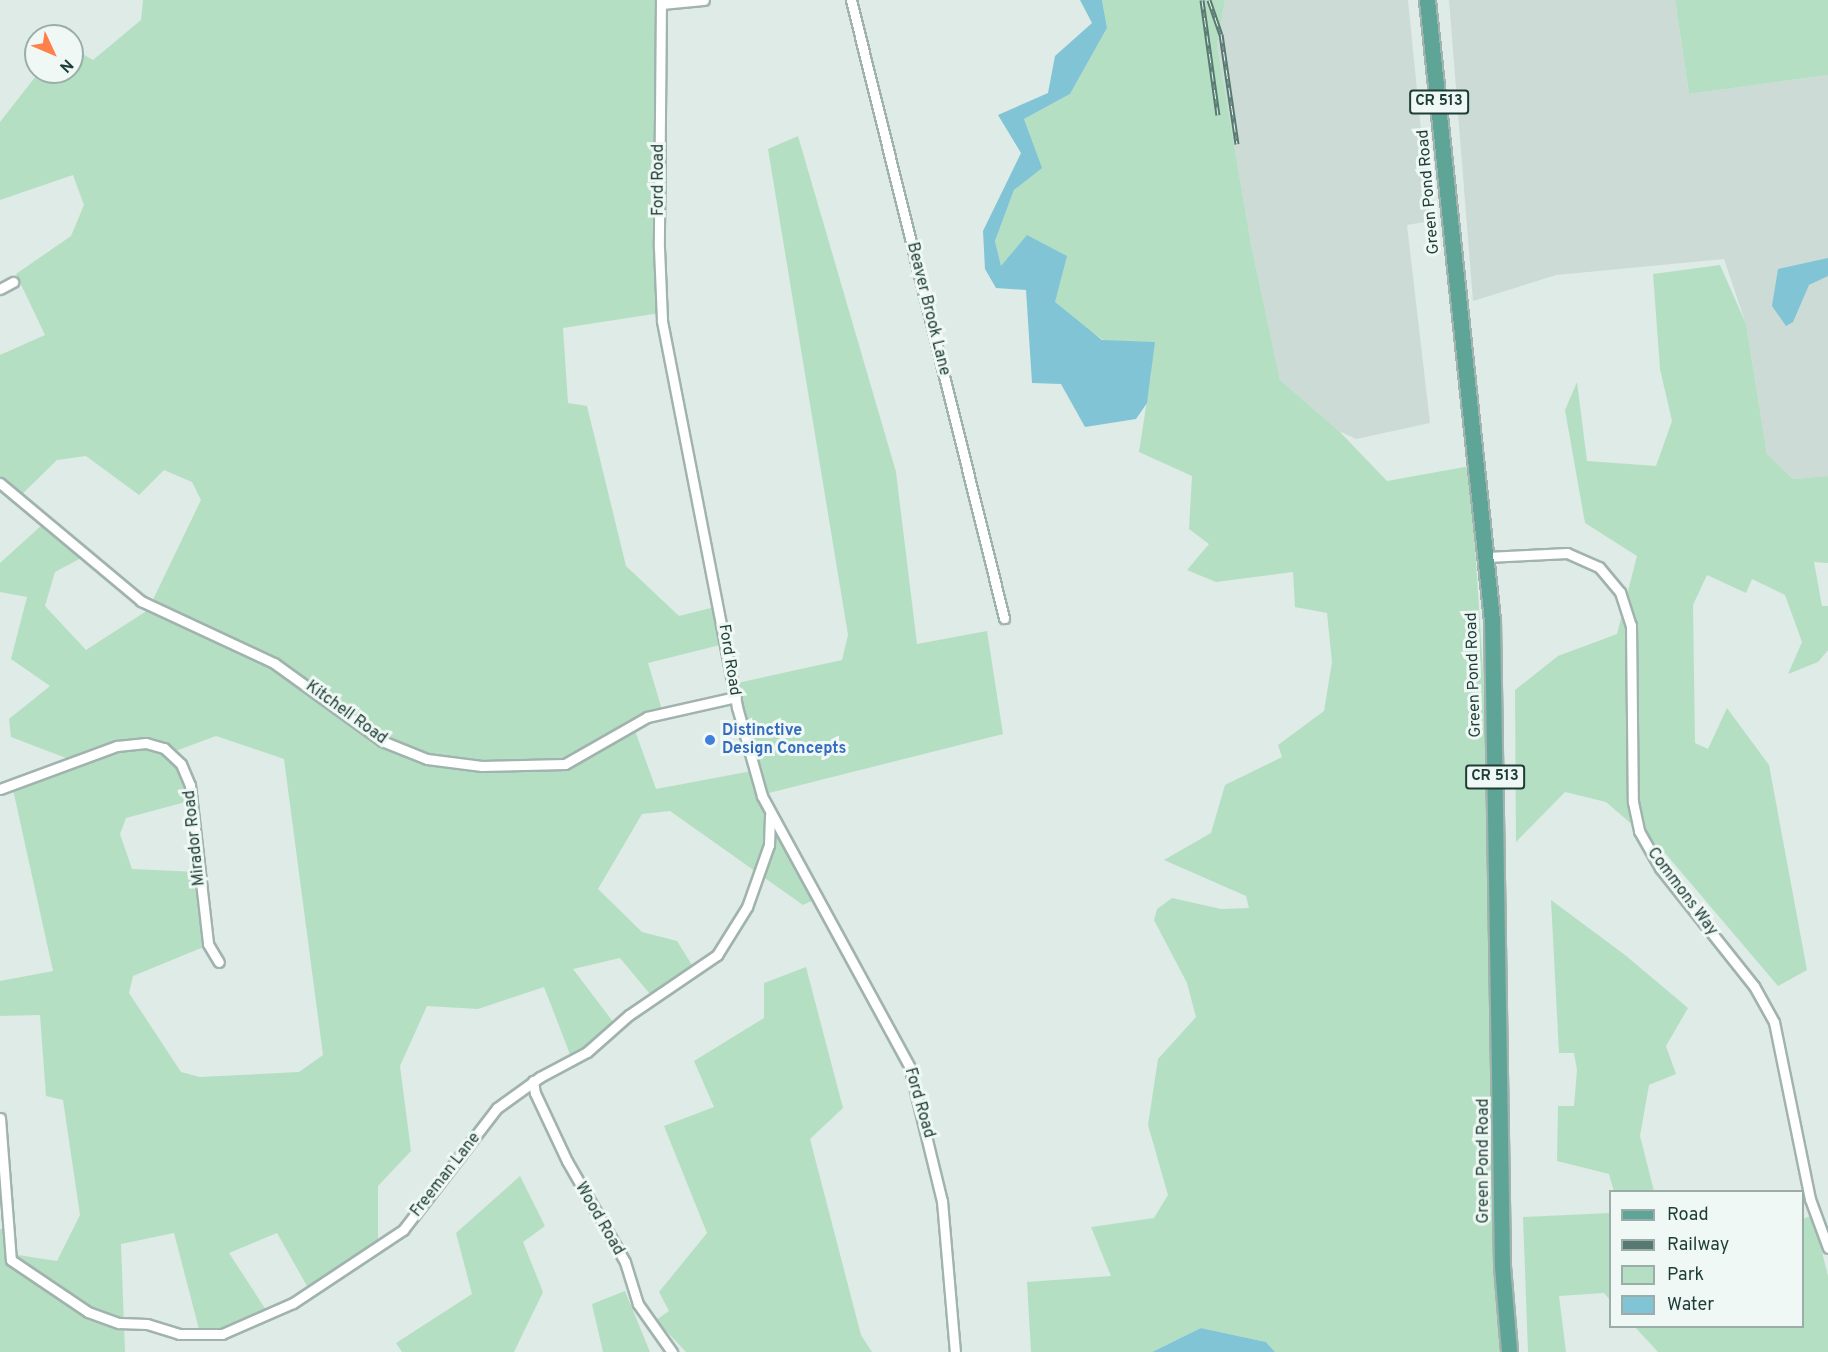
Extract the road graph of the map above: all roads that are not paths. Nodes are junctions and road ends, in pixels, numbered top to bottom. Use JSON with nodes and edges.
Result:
{"nodes":[{"id":1,"x":704,"y":0,"type":"edge"},
{"id":2,"x":851,"y":0,"type":"edge"},
{"id":3,"x":1427,"y":0,"type":"edge"},
{"id":4,"x":661,"y":2,"type":"edge"},
{"id":5,"x":14,"y":282,"type":"dead end"},
{"id":6,"x":0,"y":289,"type":"edge"},
{"id":7,"x":0,"y":483,"type":"edge"},
{"id":8,"x":1487,"y":557,"type":"junction"},
{"id":9,"x":1004,"y":618,"type":"dead end"},
{"id":10,"x":736,"y":697,"type":"junction"},
{"id":11,"x":0,"y":789,"type":"edge"},
{"id":12,"x":770,"y":811,"type":"junction"},
{"id":13,"x":219,"y":962,"type":"dead end"},
{"id":14,"x":533,"y":1081,"type":"junction"},
{"id":15,"x":0,"y":1118,"type":"edge"},
{"id":16,"x":1828,"y":1248,"type":"edge"},
{"id":17,"x":672,"y":1352,"type":"edge"},
{"id":18,"x":955,"y":1352,"type":"edge"},
{"id":19,"x":1509,"y":1352,"type":"edge"}],
"edges":[{"from":1,"to":4,"type":"street"},
{"from":2,"to":9,"type":"street","name":"Beaver Brook Lane"},
{"from":3,"to":8,"type":"main road","name":"Green Pond Road","number":"CR 513"},
{"from":4,"to":10,"type":"street","name":"Ford Road"},
{"from":5,"to":6,"type":"street"},
{"from":7,"to":10,"type":"street","name":"Kitchell Road"},
{"from":8,"to":16,"type":"street","name":"Commons Way"},
{"from":8,"to":19,"type":"main road","name":"Green Pond Road","number":"CR 513"},
{"from":10,"to":12,"type":"street","name":"Ford Road"},
{"from":11,"to":13,"type":"street","name":"Mirador Road"},
{"from":12,"to":14,"type":"street","name":"Freeman Lane"},
{"from":12,"to":18,"type":"street","name":"Ford Road"},
{"from":14,"to":15,"type":"street","name":"Freeman Lane"},
{"from":14,"to":17,"type":"street","name":"Wood Road"}]}
